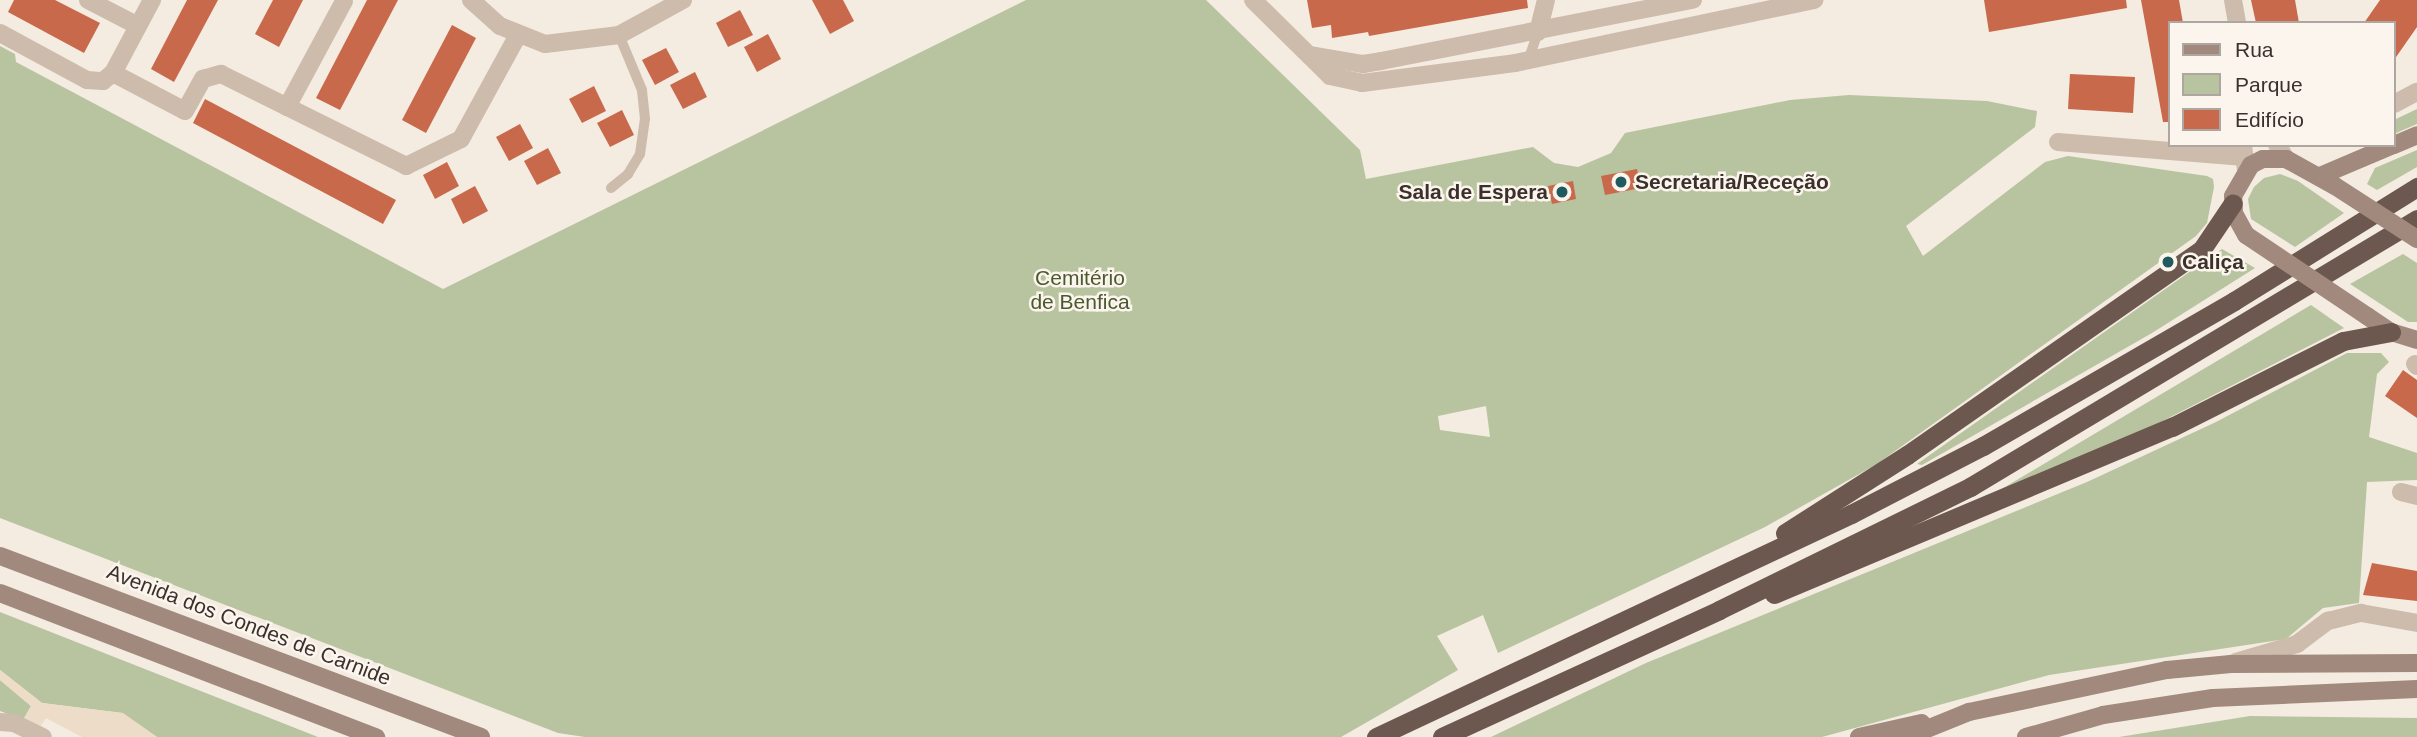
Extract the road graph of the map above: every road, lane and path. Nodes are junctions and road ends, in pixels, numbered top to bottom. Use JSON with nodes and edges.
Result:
{"nodes":[{"id":1,"x":88,"y":0,"type":"edge"},
{"id":2,"x":152,"y":0,"type":"edge"},
{"id":3,"x":471,"y":0,"type":"edge"},
{"id":4,"x":683,"y":0,"type":"edge"},
{"id":5,"x":1546,"y":0,"type":"edge"},
{"id":6,"x":1693,"y":0,"type":"edge"},
{"id":7,"x":1814,"y":0,"type":"edge"},
{"id":8,"x":2221,"y":0,"type":"edge"},
{"id":9,"x":2233,"y":0,"type":"edge"},
{"id":10,"x":344,"y":1,"type":"edge"},
{"id":11,"x":1257,"y":2,"type":"edge"},
{"id":12,"x":2225,"y":21,"type":"edge"},
{"id":13,"x":2236,"y":21,"type":"edge"},
{"id":14,"x":138,"y":26,"type":"junction"},
{"id":15,"x":1538,"y":32,"type":"junction"},
{"id":16,"x":0,"y":33,"type":"edge"},
{"id":17,"x":518,"y":35,"type":"junction"},
{"id":18,"x":619,"y":35,"type":"junction"},
{"id":19,"x":1309,"y":55,"type":"junction"},
{"id":20,"x":1528,"y":61,"type":"junction"},
{"id":21,"x":113,"y":72,"type":"junction"},
{"id":22,"x":2417,"y":92,"type":"edge"},
{"id":23,"x":2396,"y":103,"type":"edge"},
{"id":24,"x":287,"y":107,"type":"junction"},
{"id":25,"x":2417,"y":135,"type":"edge"},
{"id":26,"x":2058,"y":142,"type":"dead end"},
{"id":27,"x":2396,"y":144,"type":"edge"},
{"id":28,"x":2390,"y":147,"type":"edge"},
{"id":29,"x":2281,"y":152,"type":"edge"},
{"id":30,"x":2244,"y":157,"type":"edge"},
{"id":31,"x":2328,"y":181,"type":"junction"},
{"id":32,"x":2417,"y":187,"type":"edge"},
{"id":33,"x":611,"y":188,"type":"dead end"},
{"id":34,"x":2233,"y":203,"type":"junction"},
{"id":35,"x":2417,"y":219,"type":"edge"},
{"id":36,"x":2417,"y":239,"type":"edge"},
{"id":37,"x":2391,"y":332,"type":"junction"},
{"id":38,"x":2417,"y":340,"type":"edge"},
{"id":39,"x":0,"y":556,"type":"edge"},
{"id":40,"x":1713,"y":578,"type":"junction"},
{"id":41,"x":0,"y":593,"type":"edge"},
{"id":42,"x":1719,"y":610,"type":"junction"},
{"id":43,"x":2417,"y":623,"type":"edge"},
{"id":44,"x":2417,"y":663,"type":"edge"},
{"id":45,"x":2231,"y":664,"type":"junction"},
{"id":46,"x":2417,"y":689,"type":"edge"},
{"id":47,"x":1969,"y":712,"type":"junction"},
{"id":48,"x":0,"y":722,"type":"edge"},
{"id":49,"x":43,"y":737,"type":"edge"},
{"id":50,"x":376,"y":737,"type":"edge"},
{"id":51,"x":481,"y":737,"type":"edge"},
{"id":52,"x":1376,"y":737,"type":"edge"},
{"id":53,"x":1442,"y":737,"type":"edge"},
{"id":54,"x":1859,"y":737,"type":"edge"},
{"id":55,"x":1907,"y":737,"type":"edge"},
{"id":56,"x":2026,"y":737,"type":"edge"}],
"edges":[{"from":1,"to":14,"type":"street"},
{"from":2,"to":14,"type":"street"},
{"from":3,"to":17,"type":"street"},
{"from":4,"to":18,"type":"street"},
{"from":5,"to":15,"type":"street"},
{"from":6,"to":15,"type":"street"},
{"from":7,"to":20,"type":"street"},
{"from":8,"to":12,"type":"street"},
{"from":9,"to":13,"type":"street"},
{"from":10,"to":24,"type":"street"},
{"from":11,"to":19,"type":"street"},
{"from":14,"to":21,"type":"street"},
{"from":15,"to":19,"type":"street"},
{"from":15,"to":20,"type":"lane"},
{"from":16,"to":21,"type":"street"},
{"from":17,"to":18,"type":"street"},
{"from":17,"to":24,"type":"street"},
{"from":18,"to":33,"type":"lane"},
{"from":19,"to":20,"type":"street"},
{"from":21,"to":24,"type":"street"},
{"from":22,"to":23,"type":"street"},
{"from":25,"to":27,"type":"main road"},
{"from":26,"to":30,"type":"street"},
{"from":28,"to":31,"type":"main road"},
{"from":29,"to":30,"type":"main road"},
{"from":29,"to":31,"type":"main road"},
{"from":30,"to":34,"type":"main road"},
{"from":31,"to":36,"type":"main road","bridge":true},
{"from":32,"to":40,"type":"highway"},
{"from":34,"to":37,"type":"main road","bridge":true},
{"from":34,"to":40,"type":"highway"},
{"from":35,"to":42,"type":"highway"},
{"from":37,"to":38,"type":"main road"},
{"from":37,"to":42,"type":"highway"},
{"from":39,"to":51,"type":"main road","name":"Avenida dos Condes de Carnide"},
{"from":40,"to":52,"type":"highway"},
{"from":41,"to":50,"type":"main road"},
{"from":42,"to":53,"type":"highway"},
{"from":43,"to":45,"type":"street"},
{"from":44,"to":45,"type":"main road"},
{"from":45,"to":47,"type":"main road"},
{"from":46,"to":56,"type":"main road"},
{"from":47,"to":54,"type":"main road"},
{"from":47,"to":55,"type":"main road"},
{"from":48,"to":49,"type":"street"}]}
